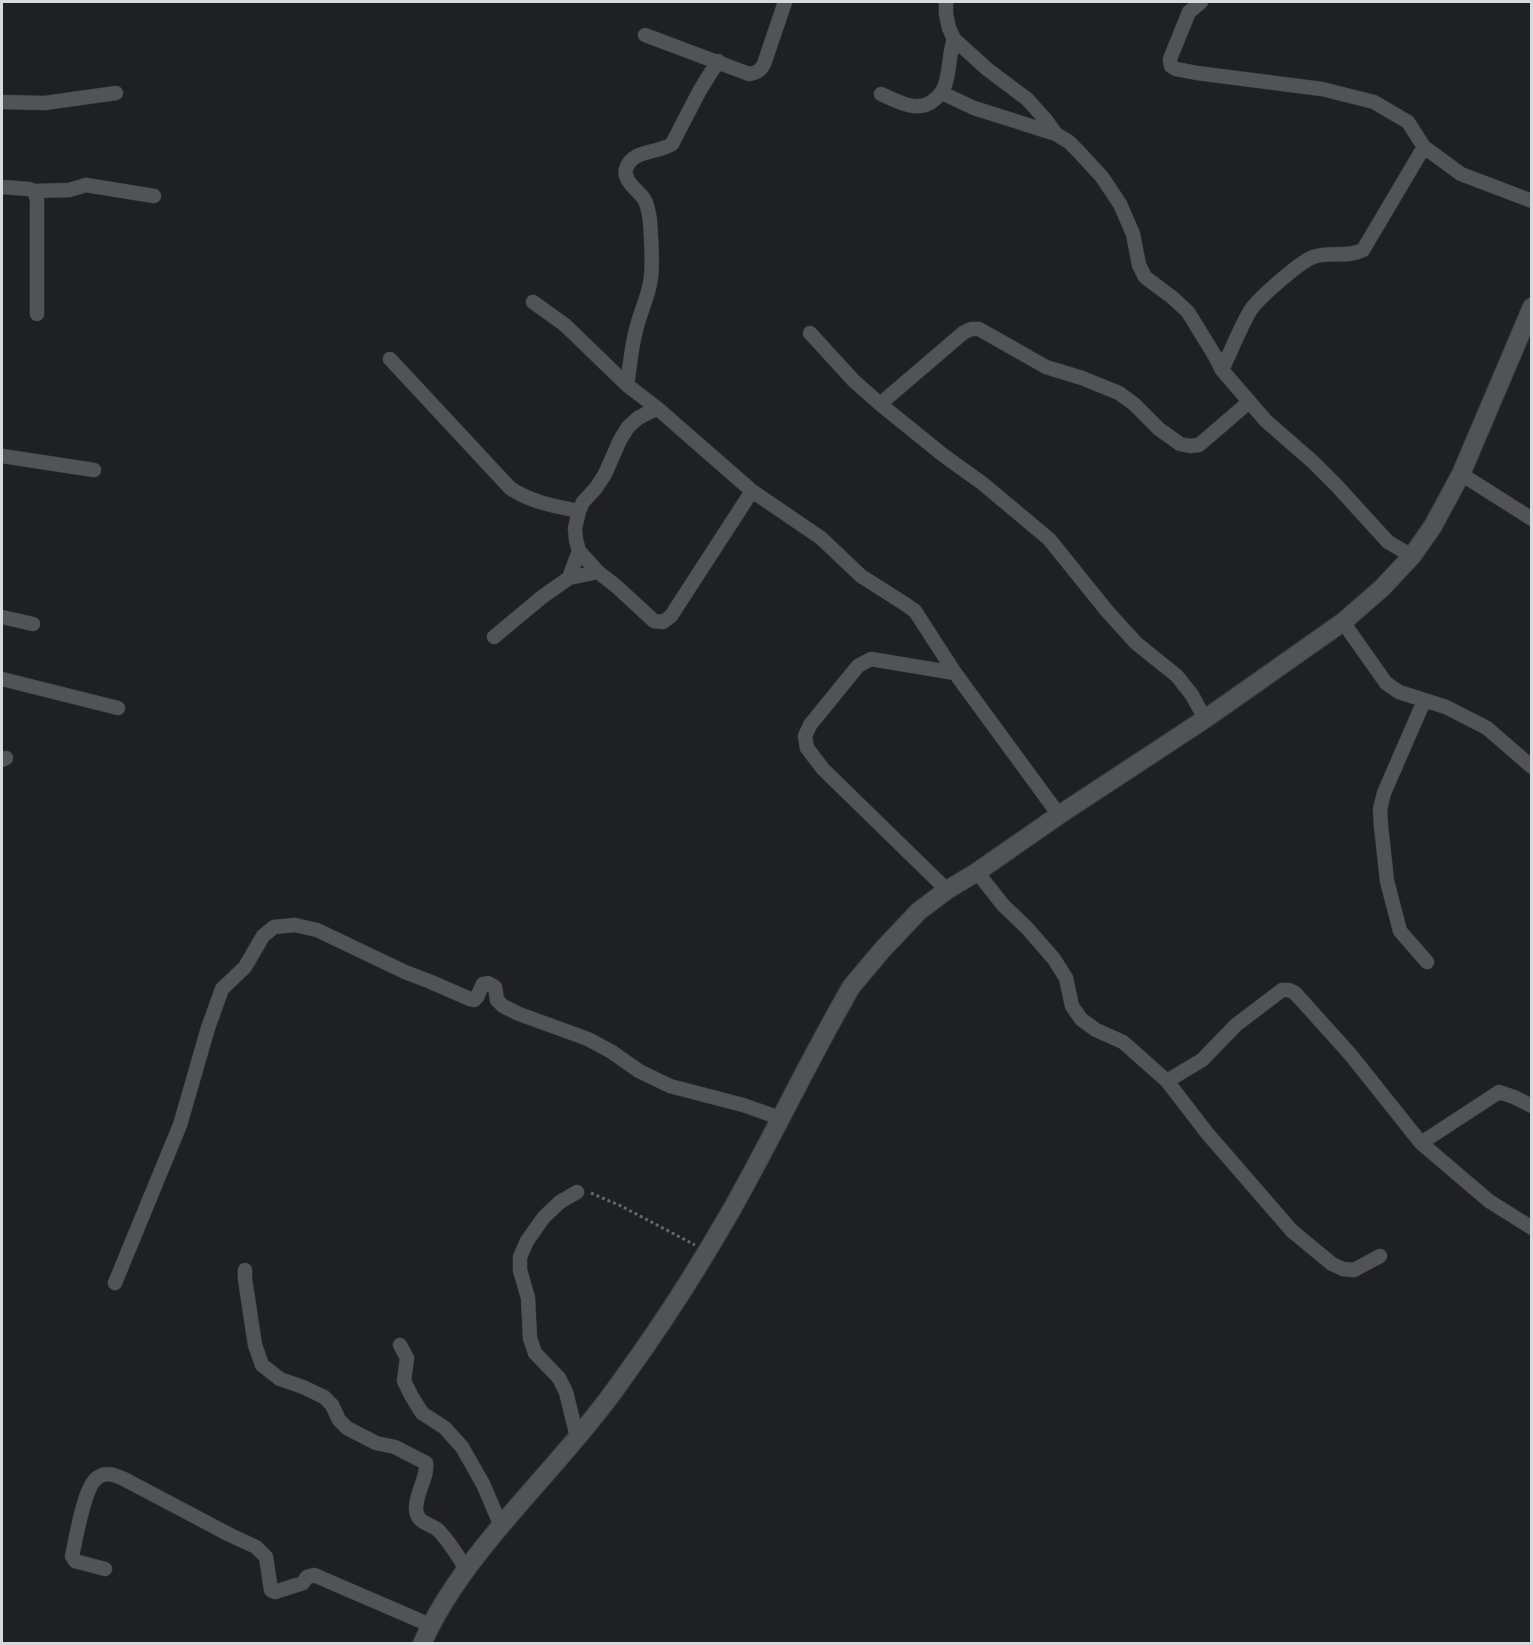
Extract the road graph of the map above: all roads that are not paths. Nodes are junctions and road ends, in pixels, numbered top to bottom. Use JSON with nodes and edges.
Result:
{"nodes":[{"id":1,"x":785,"y":2,"type":"edge"},
{"id":2,"x":946,"y":2,"type":"edge"},
{"id":3,"x":1201,"y":2,"type":"edge"},
{"id":4,"x":645,"y":35,"type":"dead end"},
{"id":5,"x":954,"y":39,"type":"junction"},
{"id":6,"x":718,"y":62,"type":"junction"},
{"id":7,"x":116,"y":93,"type":"dead end"},
{"id":8,"x":942,"y":93,"type":"junction"},
{"id":9,"x":881,"y":94,"type":"dead end"},
{"id":10,"x":2,"y":102,"type":"edge"},
{"id":11,"x":1056,"y":134,"type":"junction"},
{"id":12,"x":1424,"y":147,"type":"junction"},
{"id":13,"x":2,"y":187,"type":"edge"},
{"id":14,"x":34,"y":191,"type":"junction"},
{"id":15,"x":154,"y":196,"type":"dead end"},
{"id":16,"x":1532,"y":201,"type":"edge"},
{"id":17,"x":533,"y":302,"type":"dead end"},
{"id":18,"x":1532,"y":307,"type":"edge"},
{"id":19,"x":38,"y":314,"type":"dead end"},
{"id":20,"x":810,"y":333,"type":"dead end"},
{"id":21,"x":390,"y":359,"type":"dead end"},
{"id":22,"x":1222,"y":370,"type":"junction"},
{"id":23,"x":627,"y":385,"type":"junction"},
{"id":24,"x":1250,"y":402,"type":"junction"},
{"id":25,"x":880,"y":404,"type":"junction"},
{"id":26,"x":657,"y":408,"type":"junction"},
{"id":27,"x":2,"y":456,"type":"edge"},
{"id":28,"x":94,"y":470,"type":"dead end"},
{"id":29,"x":1461,"y":474,"type":"junction"},
{"id":30,"x":752,"y":491,"type":"junction"},
{"id":31,"x":579,"y":511,"type":"junction"},
{"id":32,"x":1532,"y":519,"type":"edge"},
{"id":33,"x":579,"y":551,"type":"junction"},
{"id":34,"x":1412,"y":556,"type":"junction"},
{"id":35,"x":598,"y":572,"type":"junction"},
{"id":36,"x":568,"y":578,"type":"junction"},
{"id":37,"x":2,"y":617,"type":"edge"},
{"id":38,"x":1343,"y":622,"type":"junction"},
{"id":39,"x":33,"y":624,"type":"dead end"},
{"id":40,"x":494,"y":638,"type":"dead end"},
{"id":41,"x":955,"y":673,"type":"junction"},
{"id":42,"x":2,"y":679,"type":"edge"},
{"id":43,"x":1424,"y":701,"type":"junction"},
{"id":44,"x":118,"y":708,"type":"dead end"},
{"id":45,"x":1205,"y":719,"type":"junction"},
{"id":46,"x":1532,"y":766,"type":"edge"},
{"id":47,"x":1059,"y":815,"type":"junction"},
{"id":48,"x":977,"y":872,"type":"junction"},
{"id":49,"x":947,"y":890,"type":"junction"},
{"id":50,"x":1427,"y":962,"type":"dead end"},
{"id":51,"x":1167,"y":1081,"type":"junction"},
{"id":52,"x":1532,"y":1106,"type":"edge"},
{"id":53,"x":780,"y":1119,"type":"junction"},
{"id":54,"x":1421,"y":1143,"type":"junction"},
{"id":55,"x":577,"y":1192,"type":"road end"},
{"id":56,"x":1532,"y":1228,"type":"edge"},
{"id":57,"x":1380,"y":1256,"type":"dead end"},
{"id":58,"x":245,"y":1270,"type":"dead end"},
{"id":59,"x":115,"y":1283,"type":"dead end"},
{"id":60,"x":400,"y":1345,"type":"dead end"},
{"id":61,"x":578,"y":1437,"type":"junction"},
{"id":62,"x":501,"y":1526,"type":"junction"},
{"id":63,"x":105,"y":1569,"type":"dead end"},
{"id":64,"x":466,"y":1569,"type":"junction"},
{"id":65,"x":430,"y":1625,"type":"junction"},
{"id":66,"x":422,"y":1644,"type":"edge"}],
"edges":[{"from":1,"to":6,"type":"street"},
{"from":2,"to":5,"type":"street"},
{"from":3,"to":12,"type":"street"},
{"from":4,"to":6,"type":"street"},
{"from":5,"to":8,"type":"street"},
{"from":5,"to":11,"type":"street"},
{"from":6,"to":23,"type":"street"},
{"from":7,"to":10,"type":"street"},
{"from":8,"to":9,"type":"street"},
{"from":8,"to":11,"type":"street"},
{"from":11,"to":22,"type":"street"},
{"from":12,"to":16,"type":"street"},
{"from":12,"to":22,"type":"street"},
{"from":13,"to":14,"type":"street"},
{"from":14,"to":15,"type":"street"},
{"from":14,"to":19,"type":"street"},
{"from":17,"to":23,"type":"street"},
{"from":18,"to":29,"type":"street"},
{"from":20,"to":25,"type":"street"},
{"from":21,"to":31,"type":"street"},
{"from":22,"to":24,"type":"street"},
{"from":23,"to":26,"type":"street"},
{"from":24,"to":25,"type":"street"},
{"from":24,"to":34,"type":"street"},
{"from":25,"to":45,"type":"street"},
{"from":26,"to":30,"type":"street"},
{"from":26,"to":31,"type":"street"},
{"from":27,"to":28,"type":"street"},
{"from":29,"to":32,"type":"street"},
{"from":29,"to":34,"type":"street"},
{"from":30,"to":35,"type":"street"},
{"from":30,"to":41,"type":"street"},
{"from":31,"to":33,"type":"street"},
{"from":33,"to":35,"type":"street"},
{"from":33,"to":36,"type":"street"},
{"from":34,"to":38,"type":"street"},
{"from":35,"to":36,"type":"street"},
{"from":36,"to":40,"type":"street"},
{"from":37,"to":39,"type":"street"},
{"from":38,"to":43,"type":"street"},
{"from":38,"to":45,"type":"street"},
{"from":41,"to":47,"type":"street"},
{"from":41,"to":49,"type":"street"},
{"from":42,"to":44,"type":"street"},
{"from":43,"to":46,"type":"street"},
{"from":43,"to":50,"type":"street"},
{"from":45,"to":47,"type":"street"},
{"from":47,"to":48,"type":"street"},
{"from":48,"to":49,"type":"street"},
{"from":48,"to":51,"type":"street"},
{"from":49,"to":53,"type":"street"},
{"from":51,"to":54,"type":"street"},
{"from":51,"to":57,"type":"street"},
{"from":52,"to":54,"type":"street"},
{"from":53,"to":59,"type":"street"},
{"from":53,"to":61,"type":"street"},
{"from":54,"to":56,"type":"street"},
{"from":55,"to":61,"type":"street"},
{"from":58,"to":64,"type":"street"},
{"from":60,"to":62,"type":"street"},
{"from":61,"to":62,"type":"street"},
{"from":62,"to":64,"type":"street"},
{"from":63,"to":65,"type":"street"},
{"from":64,"to":65,"type":"street"},
{"from":65,"to":66,"type":"street"}]}
